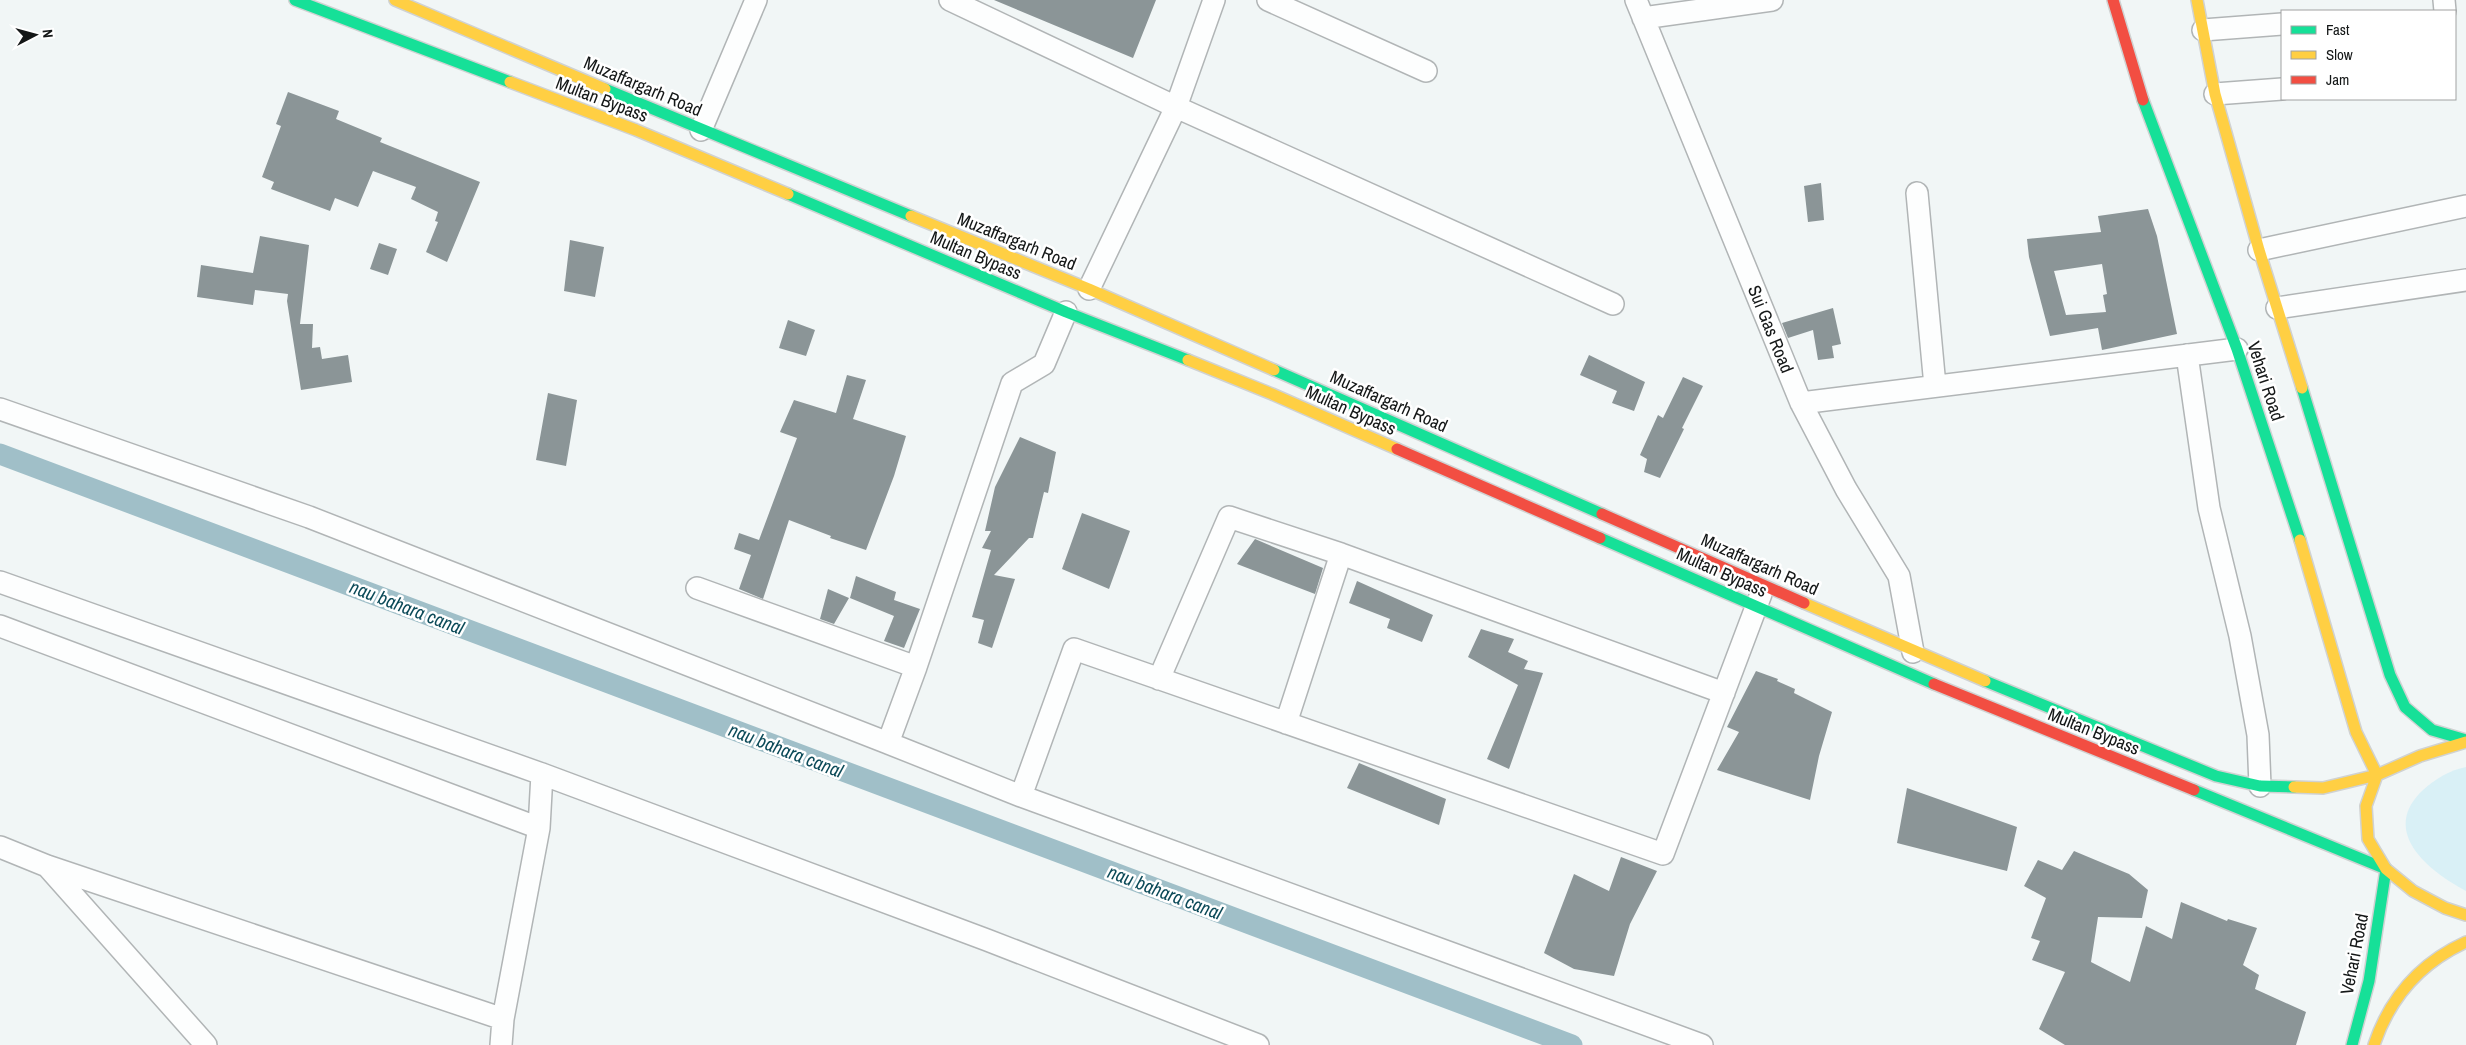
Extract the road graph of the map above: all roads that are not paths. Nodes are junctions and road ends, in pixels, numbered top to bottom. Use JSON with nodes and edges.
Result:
{"nodes":[{"id":1,"x":295,"y":0,"type":"edge"},
{"id":2,"x":395,"y":0,"type":"edge"},
{"id":3,"x":756,"y":0,"type":"edge"},
{"id":4,"x":950,"y":0,"type":"edge"},
{"id":5,"x":1214,"y":0,"type":"edge"},
{"id":6,"x":1268,"y":0,"type":"edge"},
{"id":7,"x":1772,"y":0,"type":"edge"},
{"id":8,"x":2113,"y":0,"type":"edge"},
{"id":9,"x":2197,"y":0,"type":"edge"},
{"id":10,"x":1640,"y":9,"type":"edge"},
{"id":11,"x":2281,"y":24,"type":"edge"},
{"id":12,"x":2203,"y":30,"type":"junction"},
{"id":13,"x":1426,"y":72,"type":"dead end"},
{"id":14,"x":2281,"y":89,"type":"edge"},
{"id":15,"x":2215,"y":94,"type":"junction"},
{"id":16,"x":1176,"y":107,"type":"junction"},
{"id":17,"x":700,"y":130,"type":"junction"},
{"id":18,"x":1917,"y":193,"type":"dead end"},
{"id":19,"x":2466,"y":206,"type":"edge"},
{"id":20,"x":2260,"y":250,"type":"junction"},
{"id":21,"x":2466,"y":280,"type":"edge"},
{"id":22,"x":1089,"y":289,"type":"junction"},
{"id":23,"x":1613,"y":304,"type":"dead end"},
{"id":24,"x":2278,"y":308,"type":"junction"},
{"id":25,"x":1066,"y":312,"type":"junction"},
{"id":26,"x":2237,"y":349,"type":"junction"},
{"id":27,"x":2187,"y":355,"type":"junction"},
{"id":28,"x":1935,"y":386,"type":"junction"},
{"id":29,"x":1801,"y":403,"type":"junction"},
{"id":30,"x":0,"y":409,"type":"edge"},
{"id":31,"x":1341,"y":554,"type":"junction"},
{"id":32,"x":0,"y":582,"type":"edge"},
{"id":33,"x":1766,"y":585,"type":"junction"},
{"id":34,"x":698,"y":588,"type":"dead end"},
{"id":35,"x":1756,"y":606,"type":"junction"},
{"id":36,"x":0,"y":626,"type":"edge"},
{"id":37,"x":1913,"y":652,"type":"junction"},
{"id":38,"x":916,"y":667,"type":"junction"},
{"id":39,"x":1159,"y":679,"type":"junction"},
{"id":40,"x":1724,"y":693,"type":"junction"},
{"id":41,"x":1286,"y":723,"type":"junction"},
{"id":42,"x":2466,"y":742,"type":"edge"},
{"id":43,"x":888,"y":743,"type":"junction"},
{"id":44,"x":542,"y":774,"type":"junction"},
{"id":45,"x":2378,"y":775,"type":"junction"},
{"id":46,"x":2260,"y":786,"type":"junction"},
{"id":47,"x":1021,"y":796,"type":"junction"},
{"id":48,"x":539,"y":828,"type":"junction"},
{"id":49,"x":0,"y":847,"type":"edge"},
{"id":50,"x":47,"y":866,"type":"junction"},
{"id":51,"x":2386,"y":869,"type":"junction"},
{"id":52,"x":2466,"y":915,"type":"edge"},
{"id":53,"x":2466,"y":942,"type":"edge"},
{"id":54,"x":503,"y":1019,"type":"junction"},
{"id":55,"x":206,"y":1045,"type":"edge"},
{"id":56,"x":502,"y":1045,"type":"edge"},
{"id":57,"x":1258,"y":1045,"type":"edge"},
{"id":58,"x":1702,"y":1045,"type":"edge"},
{"id":59,"x":2352,"y":1045,"type":"edge"},
{"id":60,"x":2374,"y":1045,"type":"edge"}],
"edges":[{"from":1,"to":25,"type":"main road","name":"Multan Bypass"},
{"from":2,"to":17,"type":"main road","name":"Muzaffargarh Road"},
{"from":3,"to":17,"type":"street"},
{"from":4,"to":16,"type":"street"},
{"from":5,"to":16,"type":"street"},
{"from":6,"to":13,"type":"street"},
{"from":7,"to":10,"type":"street"},
{"from":8,"to":26,"type":"main road","name":"Vehari Road"},
{"from":9,"to":12,"type":"main road","name":"Vehari Road"},
{"from":10,"to":29,"type":"street","name":"Sui Gas Road"},
{"from":11,"to":12,"type":"street"},
{"from":12,"to":15,"type":"main road","name":"Vehari Road"},
{"from":14,"to":15,"type":"street"},
{"from":15,"to":20,"type":"main road","name":"Vehari Road"},
{"from":16,"to":22,"type":"street"},
{"from":16,"to":23,"type":"street"},
{"from":17,"to":22,"type":"main road","name":"Muzaffargarh Road"},
{"from":18,"to":28,"type":"street"},
{"from":19,"to":20,"type":"street"},
{"from":20,"to":24,"type":"main road","name":"Vehari Road"},
{"from":21,"to":24,"type":"street"},
{"from":22,"to":33,"type":"main road","name":"Muzaffargarh Road"},
{"from":24,"to":42,"type":"main road","name":"Vehari Road"},
{"from":25,"to":35,"type":"main road","name":"Multan Bypass"},
{"from":25,"to":38,"type":"street"},
{"from":26,"to":27,"type":"street"},
{"from":26,"to":45,"type":"main road","name":"Vehari Road"},
{"from":27,"to":28,"type":"street"},
{"from":27,"to":46,"type":"street"},
{"from":28,"to":29,"type":"street"},
{"from":29,"to":37,"type":"street","name":"Sui Gas Road"},
{"from":30,"to":43,"type":"street"},
{"from":31,"to":39,"type":"street"},
{"from":31,"to":40,"type":"street"},
{"from":31,"to":41,"type":"street"},
{"from":32,"to":44,"type":"street"},
{"from":33,"to":35,"type":"street"},
{"from":33,"to":37,"type":"main road","name":"Muzaffargarh Road"},
{"from":34,"to":38,"type":"street"},
{"from":35,"to":40,"type":"street"},
{"from":35,"to":51,"type":"main road","name":"Multan Bypass"},
{"from":36,"to":48,"type":"street"},
{"from":37,"to":46,"type":"main road","name":"Muzaffargarh Road"},
{"from":38,"to":43,"type":"street"},
{"from":39,"to":41,"type":"street"},
{"from":39,"to":47,"type":"street"},
{"from":40,"to":41,"type":"street"},
{"from":42,"to":45,"type":"main road","name":"Muzaffargarh Road"},
{"from":43,"to":47,"type":"street"},
{"from":44,"to":48,"type":"street"},
{"from":44,"to":57,"type":"street"},
{"from":45,"to":46,"type":"main road","name":"Muzaffargarh Road"},
{"from":45,"to":51,"type":"main road"},
{"from":47,"to":58,"type":"street"},
{"from":48,"to":54,"type":"street"},
{"from":49,"to":50,"type":"street"},
{"from":50,"to":54,"type":"street"},
{"from":50,"to":55,"type":"street"},
{"from":51,"to":52,"type":"main road"},
{"from":51,"to":59,"type":"main road","name":"Vehari Road"},
{"from":53,"to":60,"type":"main road"},
{"from":54,"to":56,"type":"street"}]}
